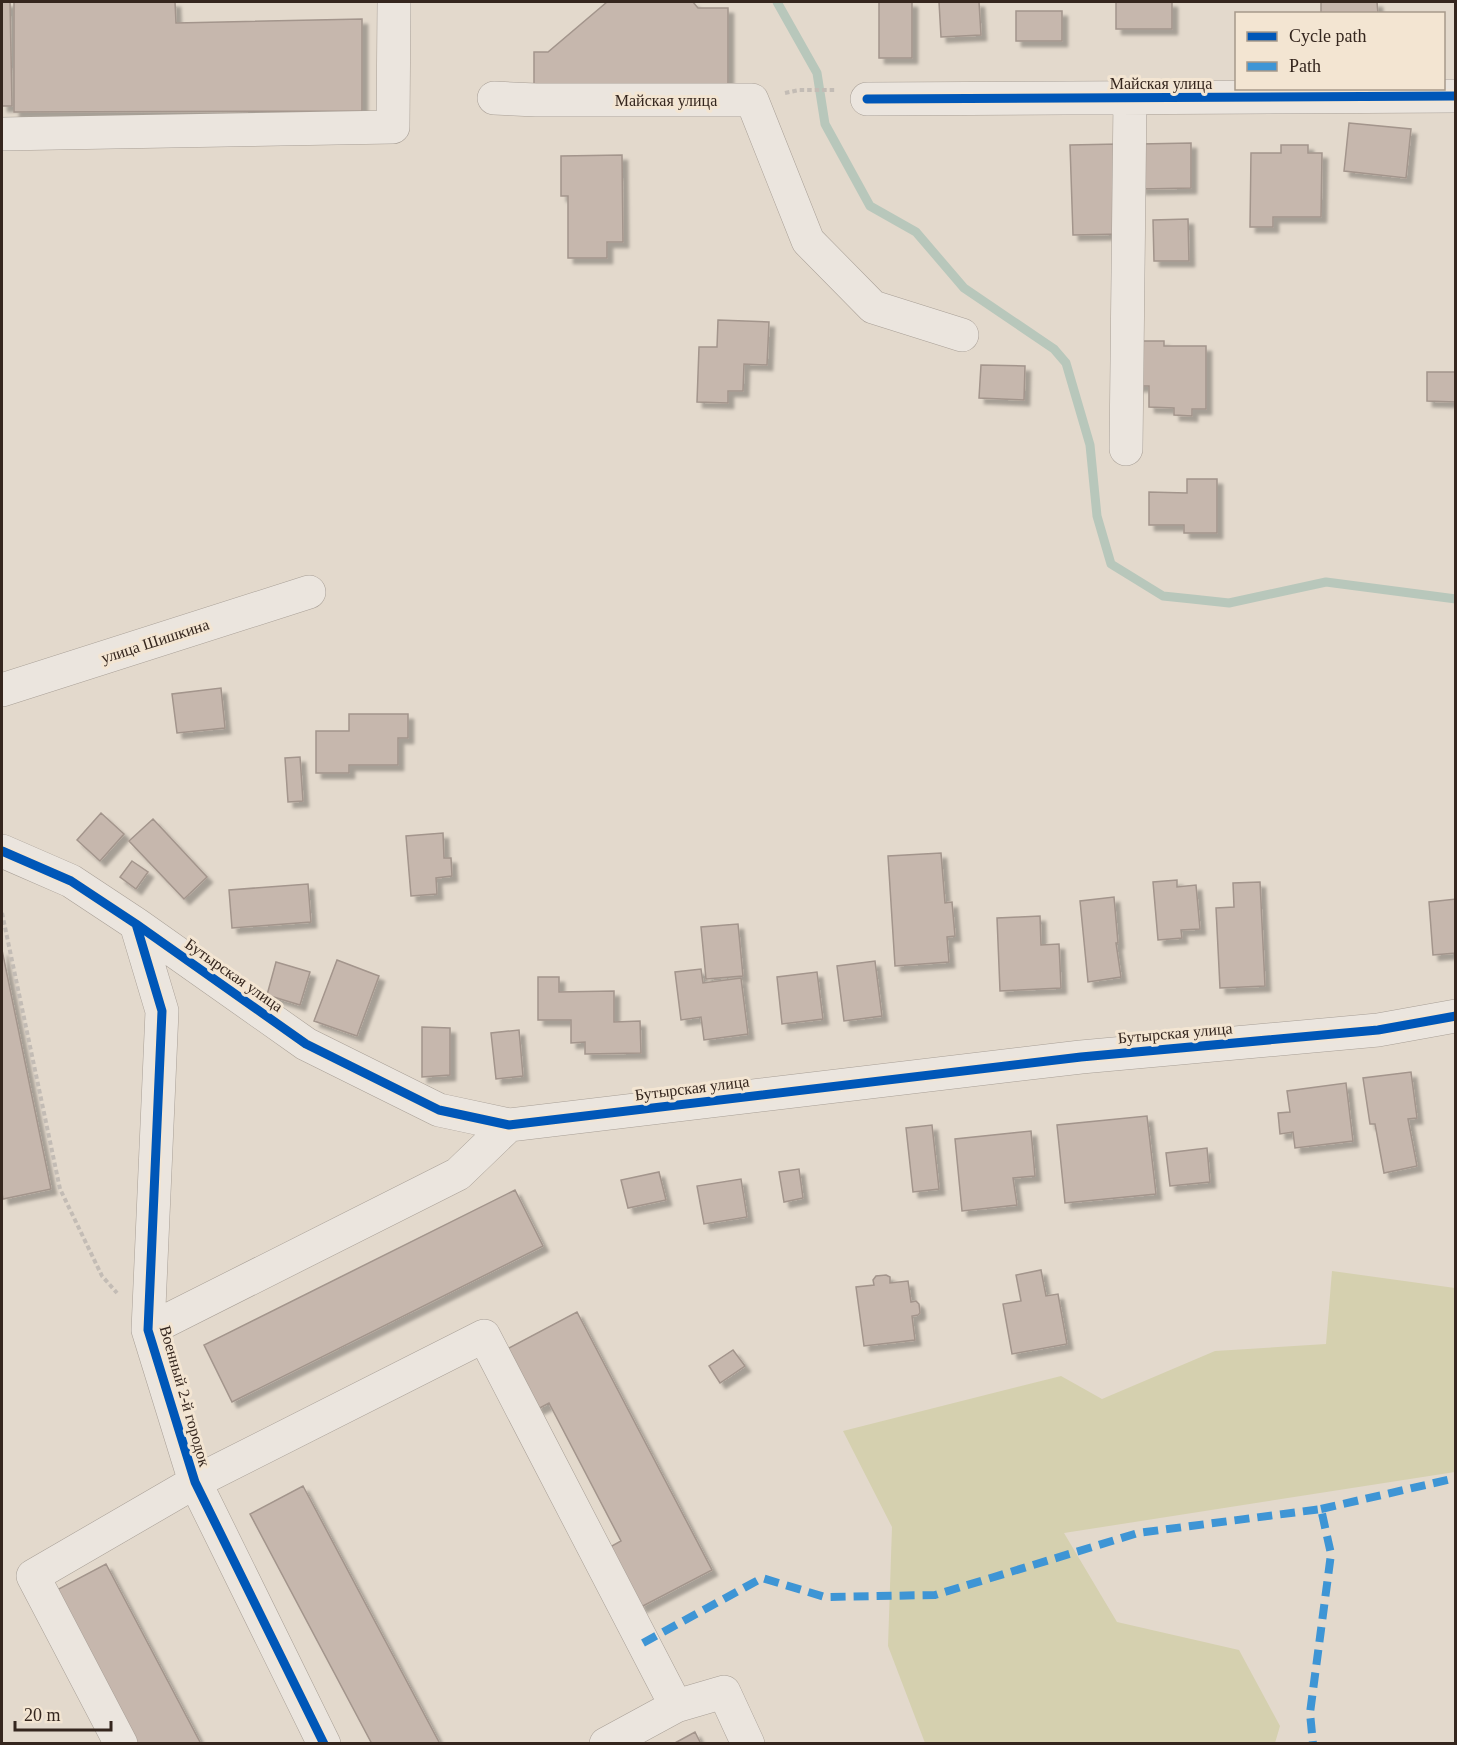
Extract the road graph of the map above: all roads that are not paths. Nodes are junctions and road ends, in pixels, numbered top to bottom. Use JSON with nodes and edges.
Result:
{"nodes":[{"id":1,"x":394,"y":2,"type":"edge"},
{"id":2,"x":1455,"y":96,"type":"edge"},
{"id":3,"x":494,"y":98,"type":"dead end"},
{"id":4,"x":1130,"y":98,"type":"junction"},
{"id":5,"x":867,"y":99,"type":"dead end"},
{"id":6,"x":2,"y":134,"type":"edge"},
{"id":7,"x":962,"y":336,"type":"dead end"},
{"id":8,"x":1126,"y":449,"type":"dead end"},
{"id":9,"x":309,"y":592,"type":"dead end"},
{"id":10,"x":2,"y":690,"type":"edge"},
{"id":11,"x":2,"y":851,"type":"edge"},
{"id":12,"x":136,"y":924,"type":"junction"},
{"id":13,"x":1455,"y":1016,"type":"edge"},
{"id":14,"x":509,"y":1125,"type":"junction"},
{"id":15,"x":148,"y":1330,"type":"junction"},
{"id":16,"x":195,"y":1482,"type":"junction"},
{"id":17,"x":676,"y":1706,"type":"junction"},
{"id":18,"x":121,"y":1743,"type":"edge"},
{"id":19,"x":324,"y":1743,"type":"edge"},
{"id":20,"x":606,"y":1743,"type":"edge"},
{"id":21,"x":748,"y":1743,"type":"edge"}],
"edges":[{"from":1,"to":6,"type":"street"},
{"from":2,"to":4,"type":"street","name":"Майская улица"},
{"from":3,"to":7,"type":"street","name":"Майская улица"},
{"from":4,"to":5,"type":"street","name":"Майская улица"},
{"from":4,"to":8,"type":"street"},
{"from":9,"to":10,"type":"street","name":"улица Шишкина"},
{"from":11,"to":12,"type":"street","name":"Бутырская улица"},
{"from":12,"to":14,"type":"street","name":"Бутырская улица"},
{"from":12,"to":15,"type":"street","name":"Военный 2-й городок"},
{"from":13,"to":14,"type":"street","name":"Бутырская улица"},
{"from":14,"to":15,"type":"street"},
{"from":15,"to":16,"type":"street","name":"Военный 2-й городок"},
{"from":16,"to":17,"type":"street"},
{"from":16,"to":18,"type":"street"},
{"from":16,"to":19,"type":"street","name":"Военный 2-й городок"},
{"from":17,"to":20,"type":"street"},
{"from":17,"to":21,"type":"street"}]}
